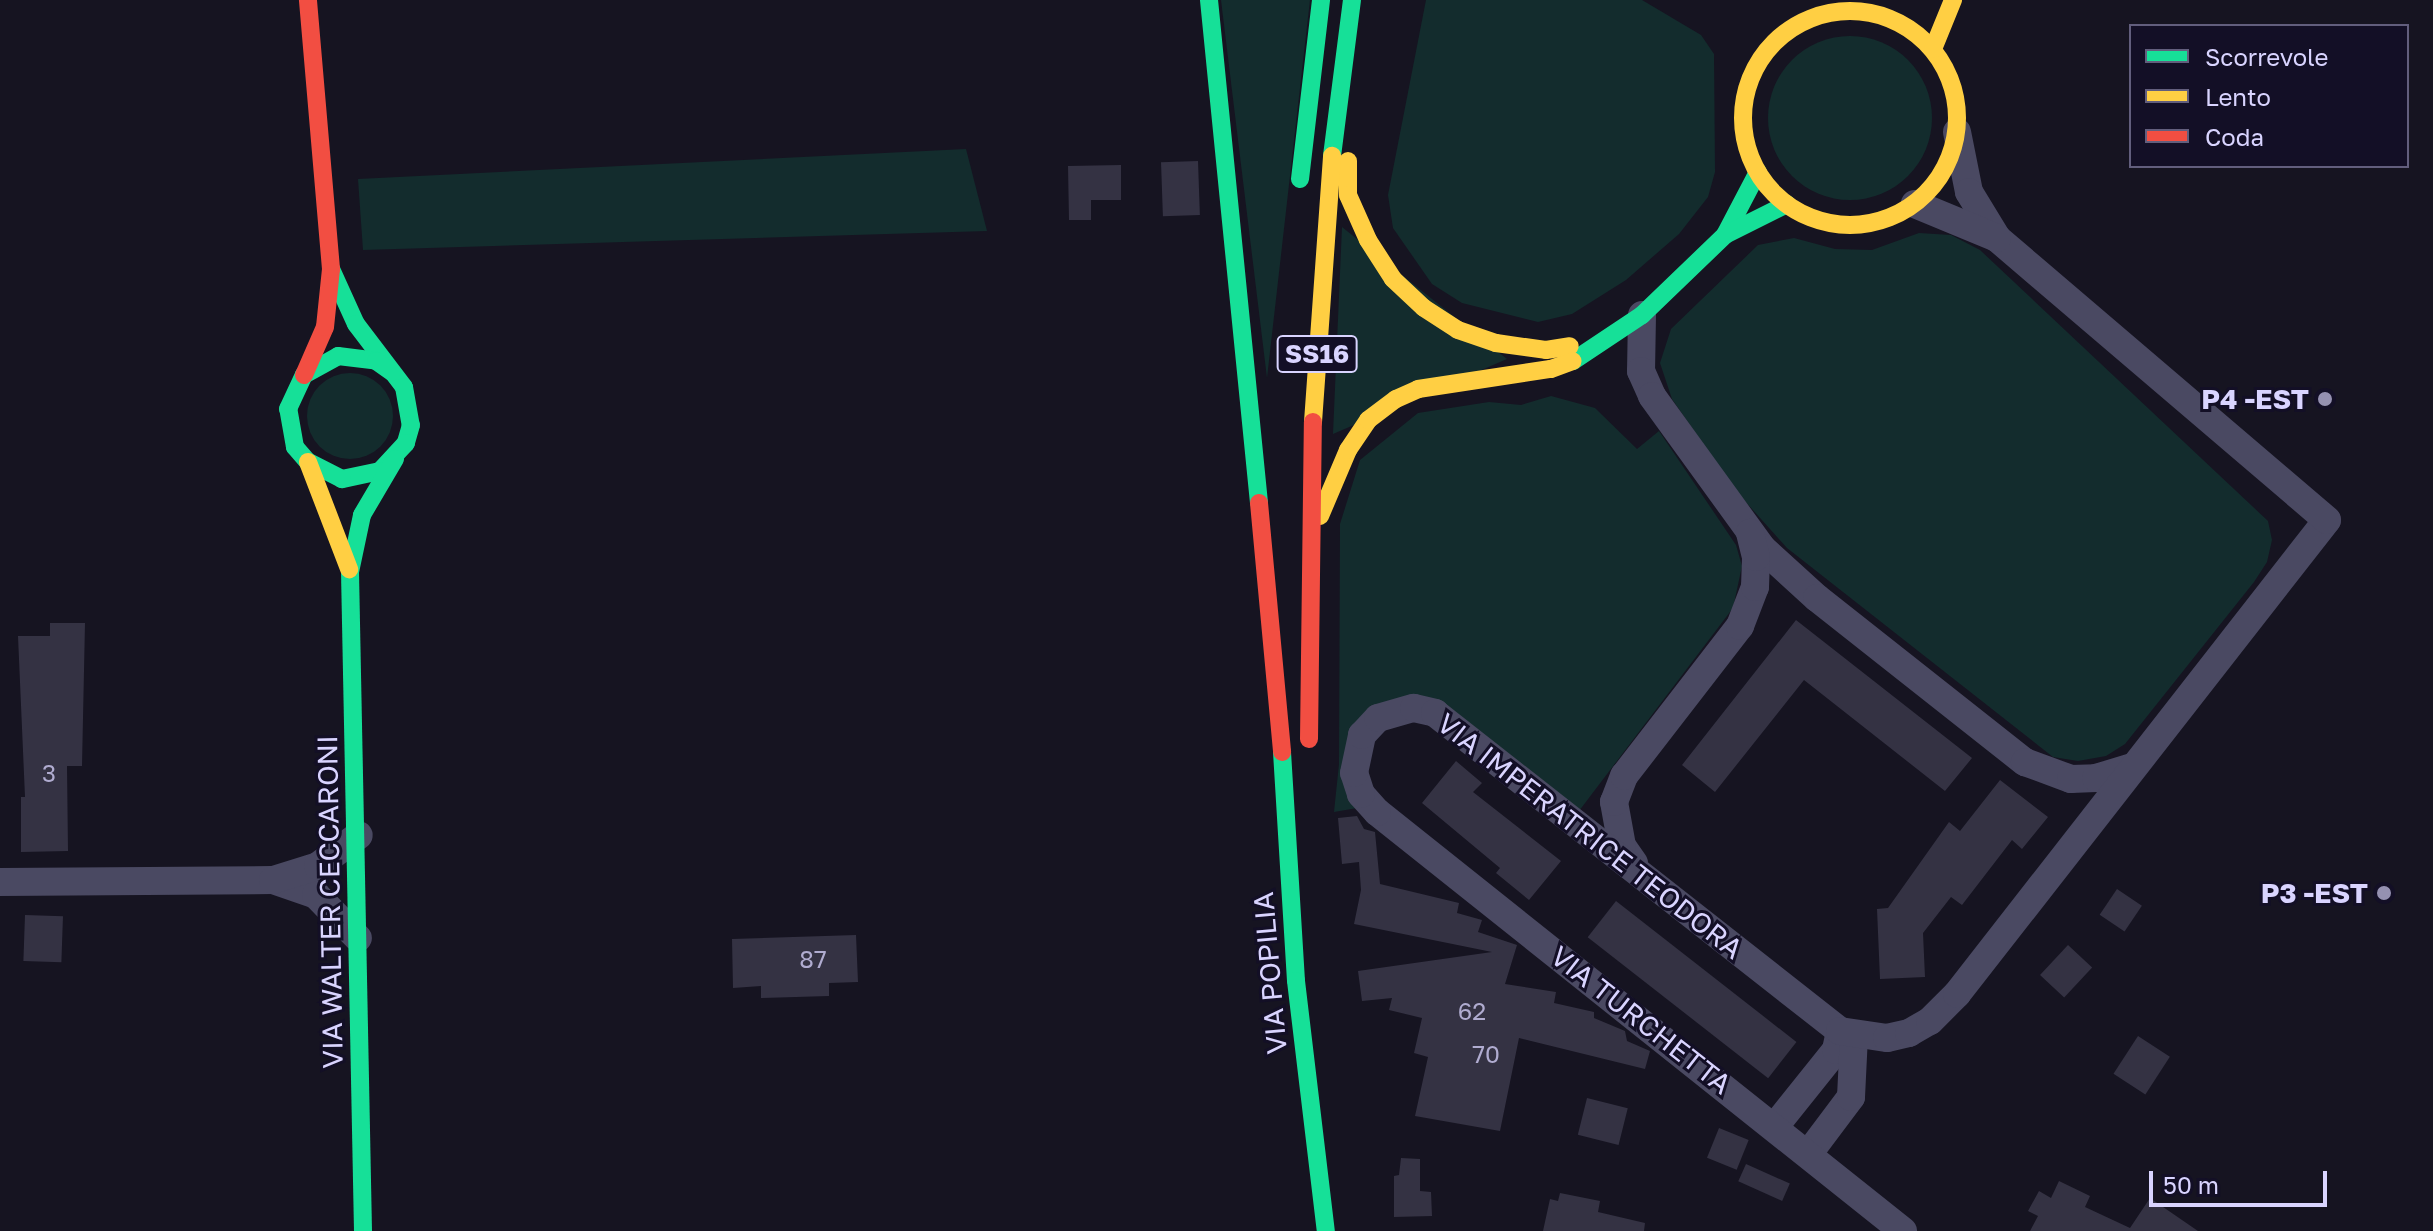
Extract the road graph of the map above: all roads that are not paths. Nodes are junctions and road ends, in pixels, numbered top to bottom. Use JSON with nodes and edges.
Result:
{"nodes":[{"id":1,"x":308,"y":0,"type":"edge"},
{"id":2,"x":1209,"y":0,"type":"edge"},
{"id":3,"x":1321,"y":0,"type":"edge"},
{"id":4,"x":1354,"y":0,"type":"edge"},
{"id":5,"x":1953,"y":0,"type":"edge"},
{"id":6,"x":1911,"y":6,"type":"dead end"},
{"id":7,"x":1889,"y":17,"type":"junction"},
{"id":8,"x":1933,"y":49,"type":"junction"},
{"id":9,"x":1957,"y":132,"type":"junction"},
{"id":10,"x":1758,"y":172,"type":"junction"},
{"id":11,"x":1298,"y":204,"type":"dead end"},
{"id":12,"x":1787,"y":204,"type":"junction"},
{"id":13,"x":1915,"y":204,"type":"junction"},
{"id":14,"x":1725,"y":235,"type":"junction"},
{"id":15,"x":1997,"y":238,"type":"junction"},
{"id":16,"x":331,"y":269,"type":"junction"},
{"id":17,"x":1642,"y":315,"type":"junction"},
{"id":18,"x":1604,"y":340,"type":"junction"},
{"id":19,"x":392,"y":372,"type":"junction"},
{"id":20,"x":304,"y":375,"type":"junction"},
{"id":21,"x":395,"y":459,"type":"junction"},
{"id":22,"x":308,"y":462,"type":"junction"},
{"id":23,"x":1750,"y":533,"type":"junction"},
{"id":24,"x":1282,"y":540,"type":"dead end"},
{"id":25,"x":1308,"y":557,"type":"junction"},
{"id":26,"x":350,"y":572,"type":"junction"},
{"id":27,"x":1279,"y":708,"type":"junction"},
{"id":28,"x":1310,"y":754,"type":"dead end"},
{"id":29,"x":2133,"y":767,"type":"junction"},
{"id":30,"x":1377,"y":812,"type":"joint"},
{"id":31,"x":359,"y":835,"type":"junction"},
{"id":32,"x":1644,"y":877,"type":"junction"},
{"id":33,"x":273,"y":880,"type":"junction"},
{"id":34,"x":0,"y":882,"type":"edge"},
{"id":35,"x":358,"y":938,"type":"junction"},
{"id":36,"x":1847,"y":1033,"type":"junction"},
{"id":37,"x":1776,"y":1125,"type":"junction"},
{"id":38,"x":1809,"y":1153,"type":"junction"},
{"id":39,"x":363,"y":1231,"type":"edge"},
{"id":40,"x":1326,"y":1231,"type":"edge"},
{"id":41,"x":1903,"y":1231,"type":"edge"}],
"edges":[{"from":1,"to":16,"type":"main road"},
{"from":2,"to":27,"type":"main road"},
{"from":3,"to":11,"type":"main road"},
{"from":4,"to":18,"type":"main road"},
{"from":4,"to":25,"type":"main road","number":"SS16"},
{"from":5,"to":8,"type":"main road"},
{"from":6,"to":7,"type":"main road"},
{"from":7,"to":8,"type":"main road"},
{"from":7,"to":10,"type":"main road"},
{"from":8,"to":9,"type":"main road"},
{"from":9,"to":13,"type":"main road"},
{"from":9,"to":15,"type":"street"},
{"from":10,"to":12,"type":"main road"},
{"from":10,"to":14,"type":"main road"},
{"from":12,"to":13,"type":"main road"},
{"from":12,"to":14,"type":"main road"},
{"from":13,"to":15,"type":"street"},
{"from":14,"to":17,"type":"main road"},
{"from":15,"to":29,"type":"street"},
{"from":16,"to":19,"type":"main road","name":"VIA WALTER CECCARONI"},
{"from":16,"to":20,"type":"main road","name":"VIA WALTER CECCARONI"},
{"from":17,"to":18,"type":"main road"},
{"from":17,"to":23,"type":"street"},
{"from":18,"to":25,"type":"main road"},
{"from":19,"to":20,"type":"main road"},
{"from":19,"to":21,"type":"main road","name":"VIA WALTER CECCARONI"},
{"from":20,"to":22,"type":"main road","name":"VIA WALTER CECCARONI"},
{"from":21,"to":22,"type":"main road"},
{"from":21,"to":26,"type":"main road","name":"VIA WALTER CECCARONI"},
{"from":22,"to":26,"type":"main road","name":"VIA WALTER CECCARONI"},
{"from":23,"to":29,"type":"street"},
{"from":23,"to":32,"type":"street"},
{"from":24,"to":27,"type":"main road"},
{"from":25,"to":28,"type":"main road","number":"SS16"},
{"from":26,"to":31,"type":"main road","name":"VIA WALTER CECCARONI"},
{"from":27,"to":40,"type":"main road","name":"VIA POPILIA"},
{"from":29,"to":36,"type":"street"},
{"from":30,"to":32,"type":"street","name":"VIA IMPERATRICE TEODORA"},
{"from":30,"to":37,"type":"street","name":"VIA TURCHETTA"},
{"from":31,"to":33,"type":"street"},
{"from":31,"to":35,"type":"main road","name":"VIA WALTER CECCARONI"},
{"from":32,"to":36,"type":"street","name":"VIA IMPERATRICE TEODORA"},
{"from":33,"to":34,"type":"street"},
{"from":33,"to":35,"type":"street"},
{"from":35,"to":39,"type":"main road","name":"VIA WALTER CECCARONI"},
{"from":36,"to":37,"type":"street"},
{"from":36,"to":38,"type":"street"},
{"from":37,"to":38,"type":"street","name":"VIA TURCHETTA"},
{"from":38,"to":41,"type":"street","name":"VIA TURCHETTA"}]}
